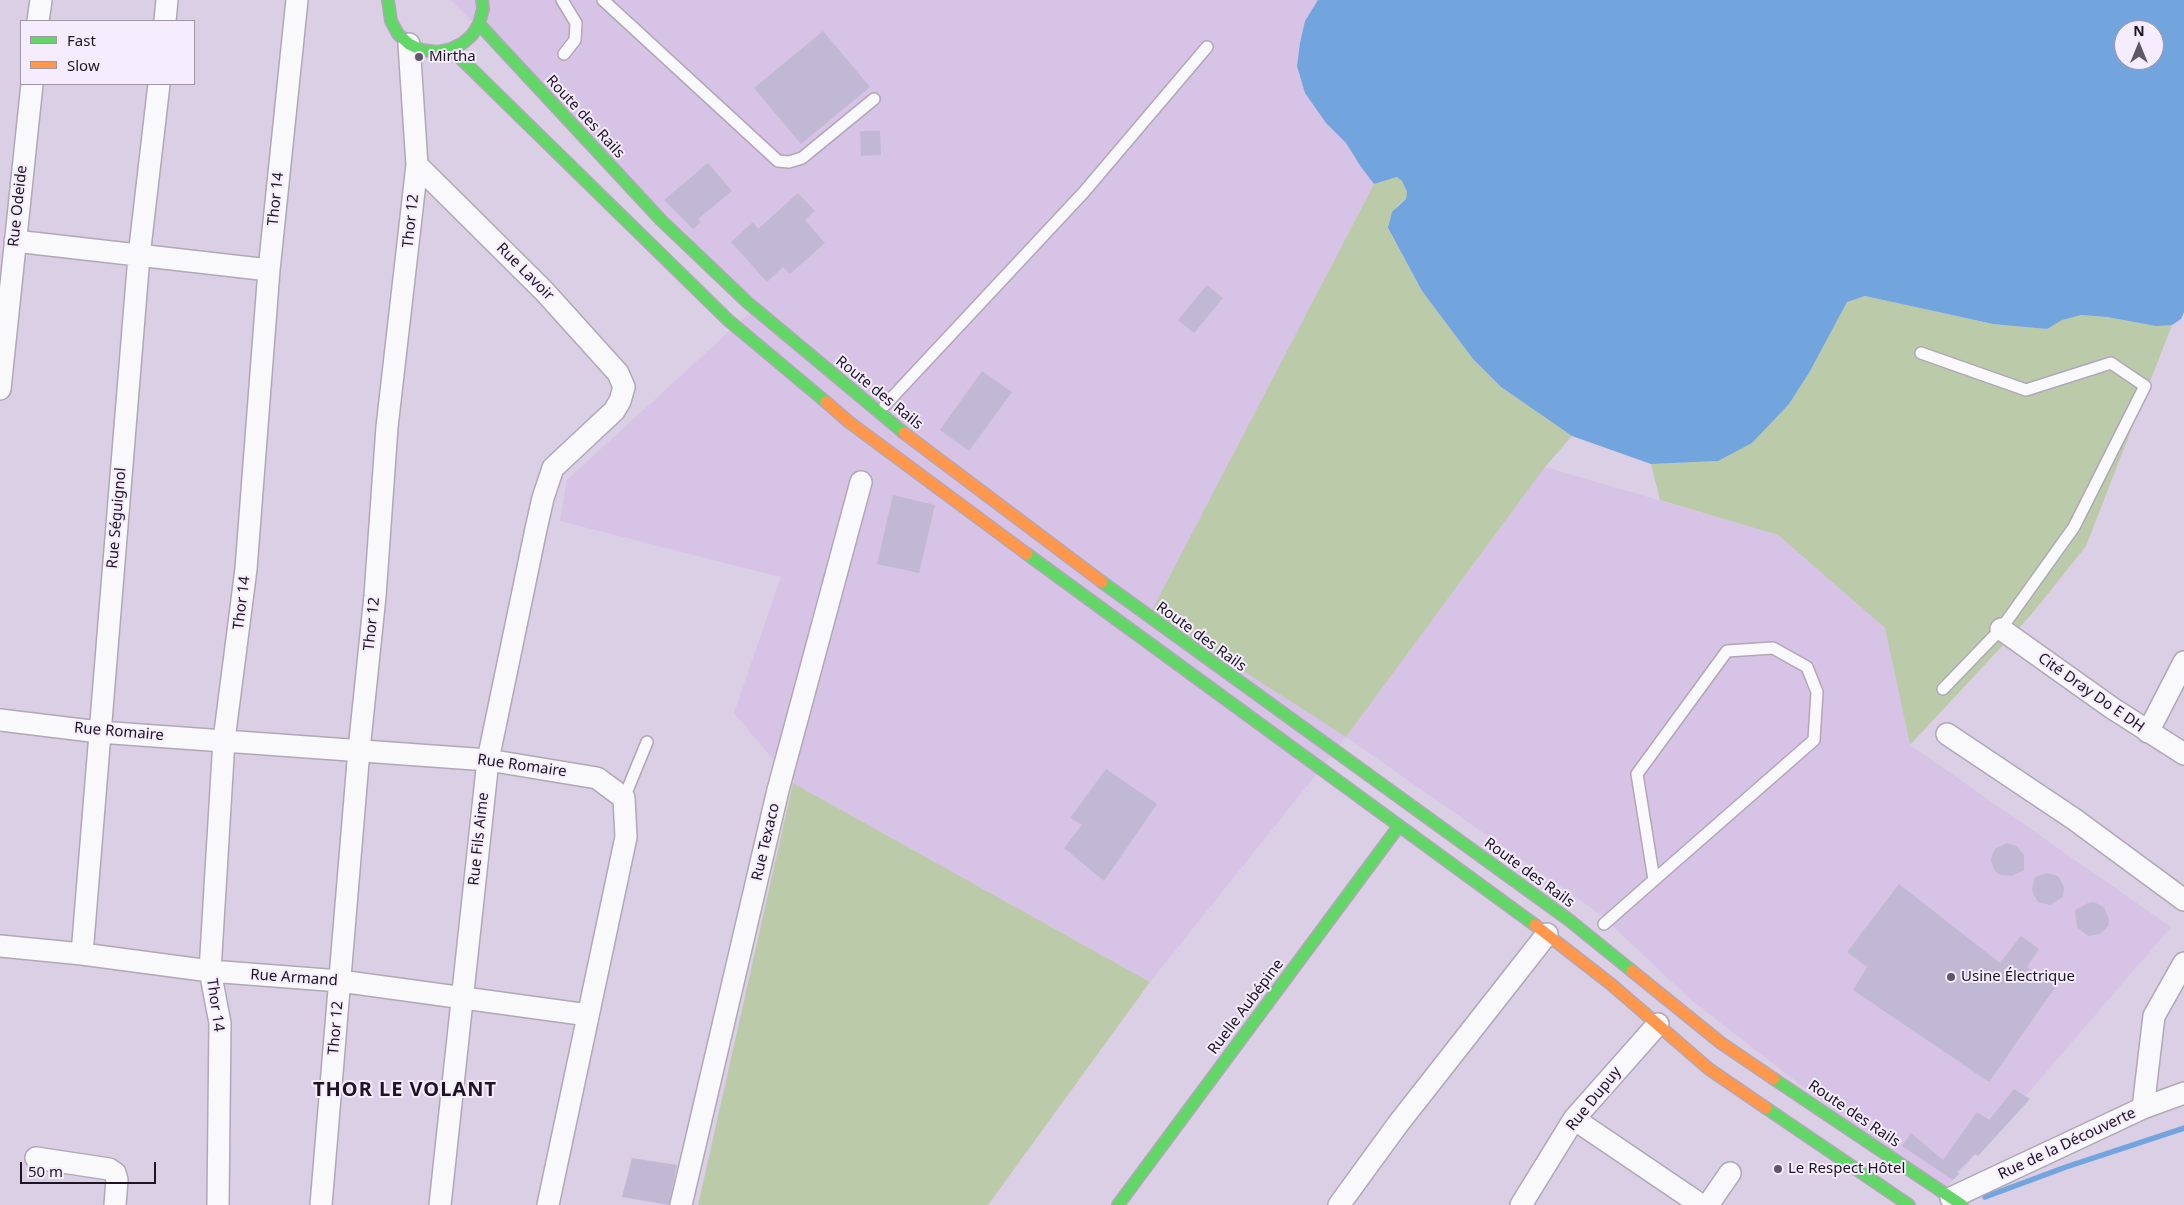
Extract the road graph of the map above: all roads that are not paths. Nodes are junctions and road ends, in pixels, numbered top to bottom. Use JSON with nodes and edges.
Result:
{"nodes":[{"id":1,"x":41,"y":0,"type":"edge"},
{"id":2,"x":167,"y":0,"type":"edge"},
{"id":3,"x":297,"y":0,"type":"edge"},
{"id":4,"x":388,"y":0,"type":"edge"},
{"id":5,"x":482,"y":0,"type":"edge"},
{"id":6,"x":562,"y":0,"type":"edge"},
{"id":7,"x":603,"y":0,"type":"edge"},
{"id":8,"x":38,"y":20,"type":"edge"},
{"id":9,"x":165,"y":20,"type":"edge"},
{"id":10,"x":479,"y":24,"type":"junction"},
{"id":11,"x":409,"y":44,"type":"junction"},
{"id":12,"x":1207,"y":47,"type":"dead end"},
{"id":13,"x":451,"y":49,"type":"junction"},
{"id":14,"x":564,"y":54,"type":"dead end"},
{"id":15,"x":32,"y":85,"type":"edge"},
{"id":16,"x":159,"y":85,"type":"edge"},
{"id":17,"x":874,"y":99,"type":"dead end"},
{"id":18,"x":416,"y":165,"type":"junction"},
{"id":19,"x":15,"y":240,"type":"junction"},
{"id":20,"x":139,"y":256,"type":"junction"},
{"id":21,"x":269,"y":270,"type":"junction"},
{"id":22,"x":1921,"y":353,"type":"dead end"},
{"id":23,"x":624,"y":387,"type":"joint"},
{"id":24,"x":0,"y":389,"type":"edge"},
{"id":25,"x":885,"y":405,"type":"dead end"},
{"id":26,"x":861,"y":482,"type":"dead end"},
{"id":27,"x":2001,"y":629,"type":"junction"},
{"id":28,"x":2184,"y":662,"type":"edge"},
{"id":29,"x":1942,"y":689,"type":"dead end"},
{"id":30,"x":0,"y":720,"type":"edge"},
{"id":31,"x":99,"y":732,"type":"junction"},
{"id":32,"x":2148,"y":732,"type":"junction"},
{"id":33,"x":1947,"y":734,"type":"dead end"},
{"id":34,"x":224,"y":740,"type":"junction"},
{"id":35,"x":647,"y":742,"type":"dead end"},
{"id":36,"x":359,"y":750,"type":"junction"},
{"id":37,"x":2184,"y":754,"type":"edge"},
{"id":38,"x":488,"y":760,"type":"junction"},
{"id":39,"x":624,"y":798,"type":"junction"},
{"id":40,"x":1399,"y":826,"type":"junction"},
{"id":41,"x":1654,"y":880,"type":"junction"},
{"id":42,"x":2184,"y":900,"type":"edge"},
{"id":43,"x":1604,"y":924,"type":"dead end"},
{"id":44,"x":1547,"y":934,"type":"junction"},
{"id":45,"x":0,"y":946,"type":"edge"},
{"id":46,"x":82,"y":954,"type":"junction"},
{"id":47,"x":2184,"y":963,"type":"edge"},
{"id":48,"x":210,"y":971,"type":"junction"},
{"id":49,"x":340,"y":981,"type":"junction"},
{"id":50,"x":461,"y":998,"type":"junction"},
{"id":51,"x":588,"y":1015,"type":"junction"},
{"id":52,"x":1658,"y":1024,"type":"junction"},
{"id":53,"x":2184,"y":1093,"type":"edge"},
{"id":54,"x":2143,"y":1108,"type":"junction"},
{"id":55,"x":1574,"y":1119,"type":"junction"},
{"id":56,"x":36,"y":1158,"type":"dead end"},
{"id":57,"x":1730,"y":1173,"type":"dead end"},
{"id":58,"x":1957,"y":1202,"type":"edge"},
{"id":59,"x":115,"y":1205,"type":"edge"},
{"id":60,"x":218,"y":1205,"type":"edge"},
{"id":61,"x":321,"y":1205,"type":"edge"},
{"id":62,"x":440,"y":1205,"type":"edge"},
{"id":63,"x":548,"y":1205,"type":"edge"},
{"id":64,"x":681,"y":1205,"type":"edge"},
{"id":65,"x":1118,"y":1205,"type":"edge"},
{"id":66,"x":1339,"y":1205,"type":"edge"},
{"id":67,"x":1521,"y":1205,"type":"edge"},
{"id":68,"x":1701,"y":1205,"type":"edge"},
{"id":69,"x":1708,"y":1205,"type":"edge"},
{"id":70,"x":1909,"y":1205,"type":"edge"}],
"edges":[{"from":1,"to":8,"type":"street"},
{"from":2,"to":9,"type":"street"},
{"from":3,"to":21,"type":"street","name":"Thor 14"},
{"from":4,"to":11,"type":"main road"},
{"from":5,"to":10,"type":"main road"},
{"from":6,"to":14,"type":"lane"},
{"from":7,"to":17,"type":"lane"},
{"from":10,"to":13,"type":"main road"},
{"from":10,"to":58,"type":"main road","name":"Route des Rails"},
{"from":11,"to":13,"type":"main road"},
{"from":11,"to":18,"type":"street","name":"Thor 12"},
{"from":12,"to":25,"type":"lane"},
{"from":13,"to":40,"type":"main road"},
{"from":15,"to":19,"type":"street","name":"Rue Odeide"},
{"from":16,"to":20,"type":"street","name":"Rue Séguignol"},
{"from":18,"to":23,"type":"street","name":"Rue Lavoir"},
{"from":18,"to":36,"type":"street","name":"Thor 12"},
{"from":19,"to":20,"type":"street"},
{"from":19,"to":24,"type":"street","name":"Rue Odeide"},
{"from":20,"to":21,"type":"street"},
{"from":20,"to":31,"type":"street","name":"Rue Séguignol"},
{"from":21,"to":34,"type":"street","name":"Thor 14"},
{"from":22,"to":27,"type":"lane"},
{"from":23,"to":38,"type":"street","name":"Rue Fils Aime"},
{"from":26,"to":64,"type":"street","name":"Rue Texaco"},
{"from":27,"to":29,"type":"lane"},
{"from":27,"to":32,"type":"street","name":"Cité Dray Do E DH"},
{"from":28,"to":32,"type":"street"},
{"from":30,"to":31,"type":"street","name":"Rue Romaire"},
{"from":31,"to":34,"type":"street","name":"Rue Romaire"},
{"from":31,"to":46,"type":"street","name":"Rue Séguignol"},
{"from":32,"to":37,"type":"street","name":"Cité Dray Do E DH"},
{"from":33,"to":42,"type":"street"},
{"from":34,"to":36,"type":"street","name":"Rue Romaire"},
{"from":34,"to":48,"type":"street","name":"Thor 14"},
{"from":35,"to":39,"type":"lane"},
{"from":36,"to":38,"type":"street","name":"Rue Romaire"},
{"from":36,"to":49,"type":"street","name":"Thor 12"},
{"from":38,"to":39,"type":"street","name":"Rue Romaire"},
{"from":38,"to":50,"type":"street","name":"Rue Fils Aime"},
{"from":39,"to":51,"type":"street"},
{"from":40,"to":44,"type":"main road"},
{"from":40,"to":65,"type":"main road","name":"Ruelle Aubépine"},
{"from":41,"to":41,"type":"lane"},
{"from":41,"to":43,"type":"lane"},
{"from":44,"to":52,"type":"main road"},
{"from":44,"to":66,"type":"street"},
{"from":45,"to":46,"type":"street","name":"Rue Armand"},
{"from":46,"to":48,"type":"street","name":"Rue Armand"},
{"from":47,"to":54,"type":"street"},
{"from":48,"to":49,"type":"street","name":"Rue Armand"},
{"from":48,"to":60,"type":"street","name":"Thor 14"},
{"from":49,"to":50,"type":"street","name":"Rue Armand"},
{"from":49,"to":61,"type":"street","name":"Thor 12"},
{"from":50,"to":51,"type":"street","name":"Rue Armand"},
{"from":50,"to":62,"type":"street","name":"Rue Fils Aime"},
{"from":51,"to":63,"type":"street"},
{"from":52,"to":55,"type":"street","name":"Rue Dupuy"},
{"from":52,"to":70,"type":"main road"},
{"from":53,"to":54,"type":"street","name":"Rue de la Découverte"},
{"from":54,"to":58,"type":"street","name":"Rue de la Découverte"},
{"from":55,"to":67,"type":"street","name":"Rue Dupuy"},
{"from":55,"to":68,"type":"street"},
{"from":56,"to":59,"type":"street"},
{"from":57,"to":69,"type":"street"}]}
